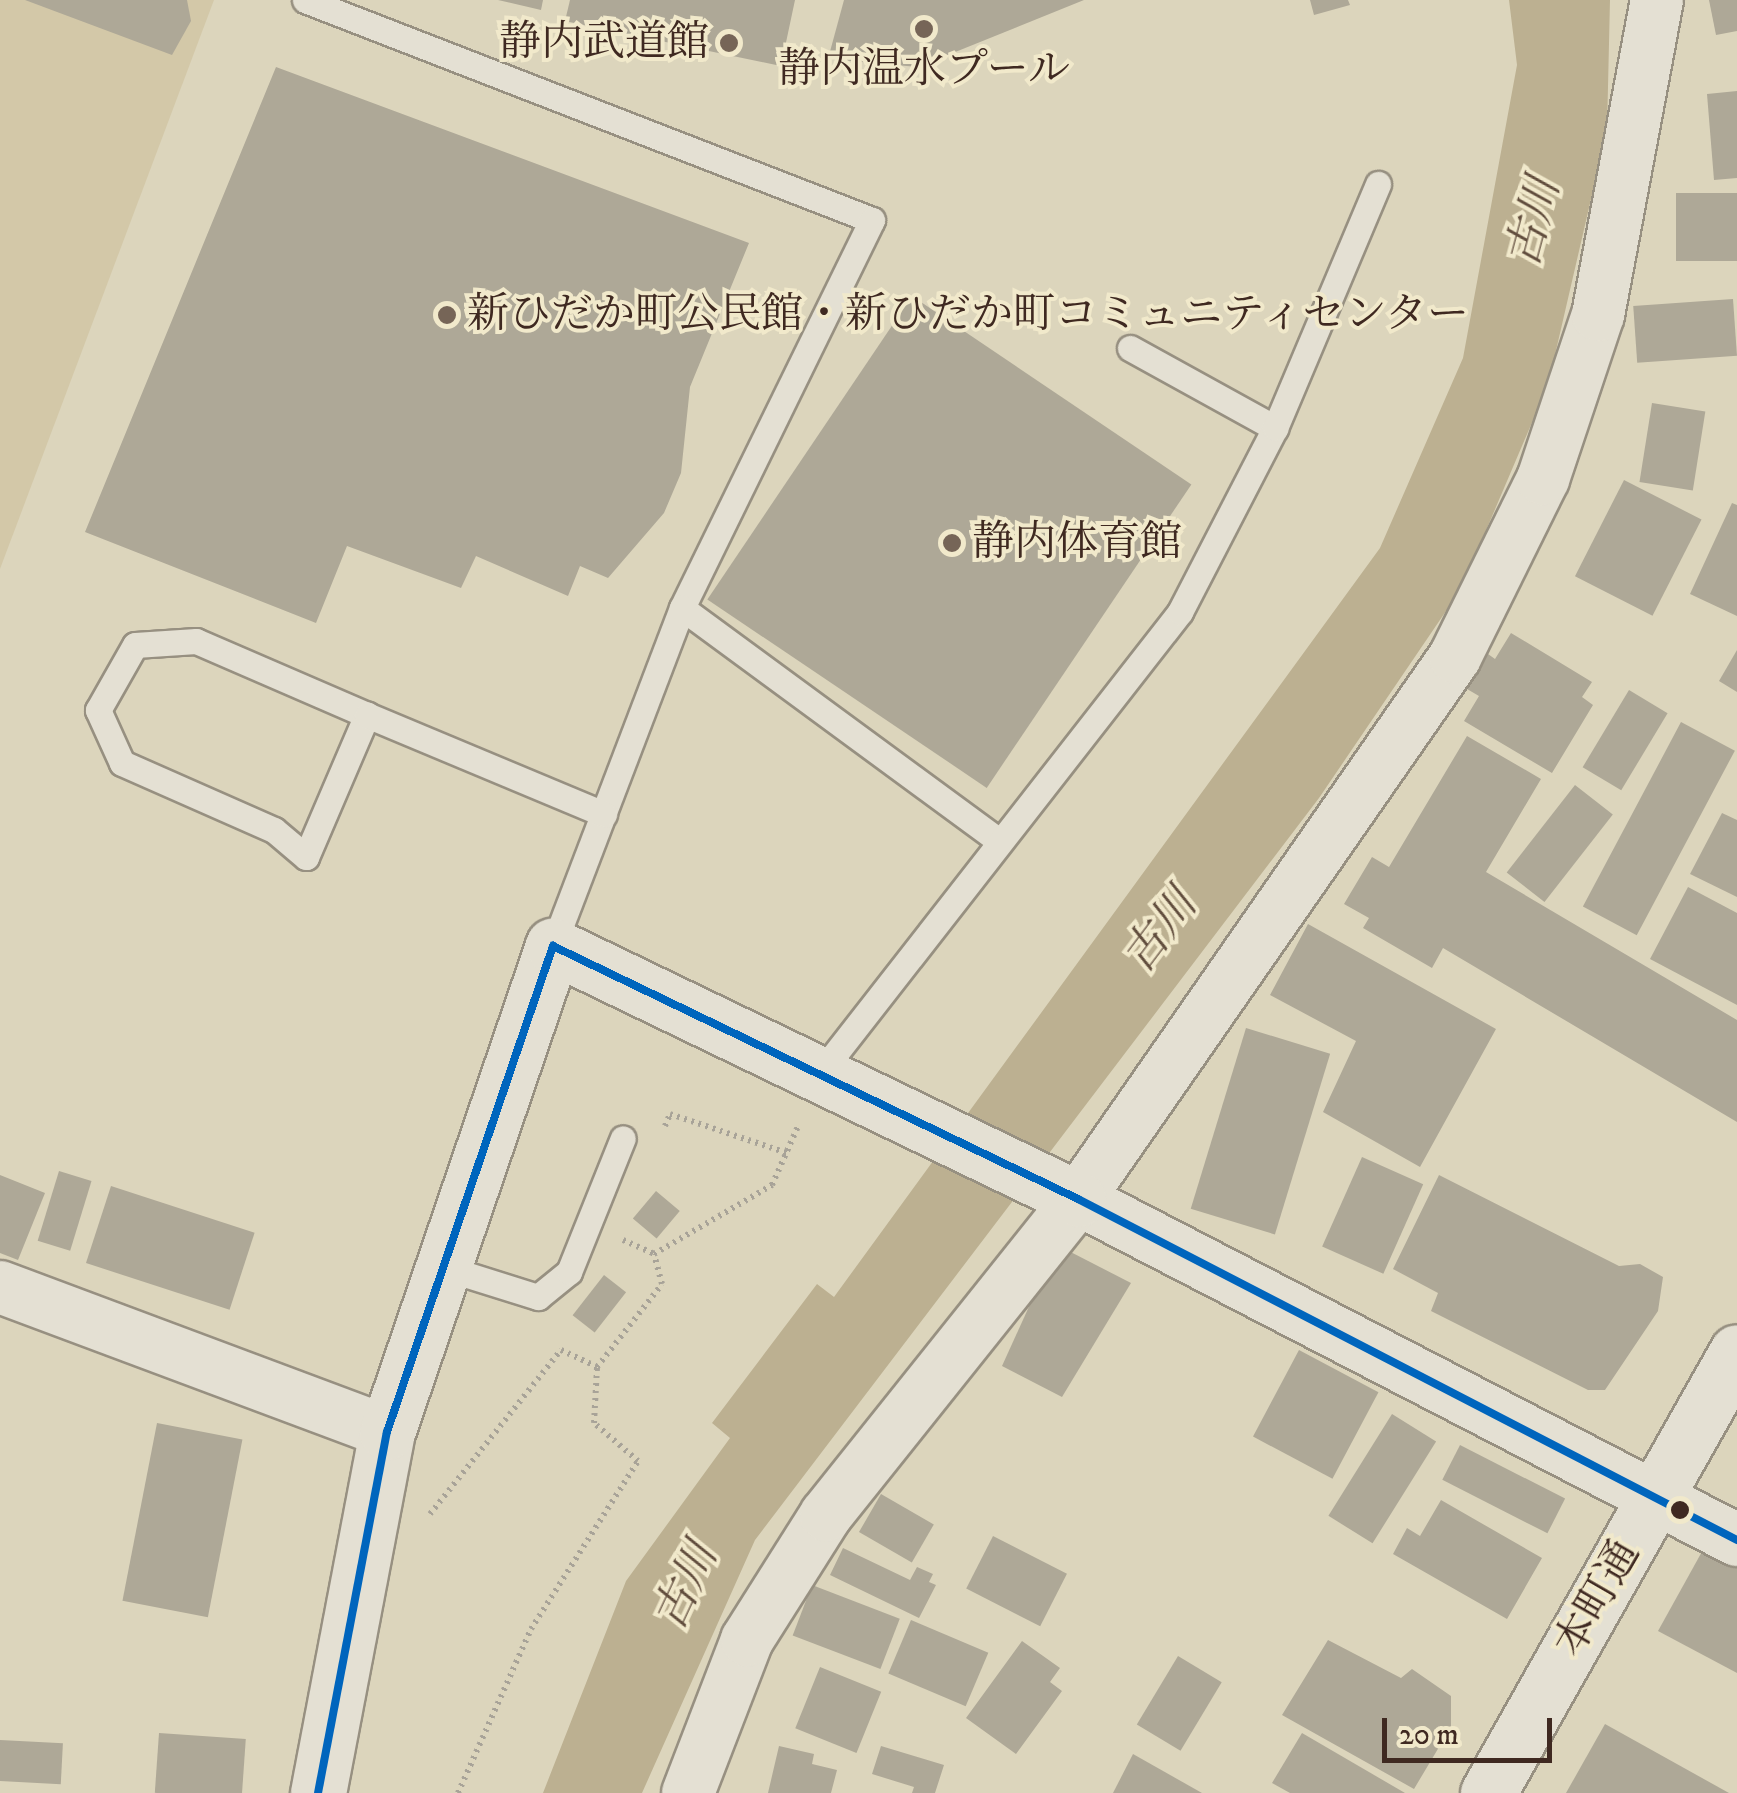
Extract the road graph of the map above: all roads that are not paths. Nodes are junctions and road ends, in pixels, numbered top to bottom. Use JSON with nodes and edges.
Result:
{"nodes":[{"id":1,"x":304,"y":0,"type":"edge"},
{"id":2,"x":1657,"y":0,"type":"edge"},
{"id":3,"x":1378,"y":184,"type":"dead end"},
{"id":4,"x":1130,"y":348,"type":"dead end"},
{"id":5,"x":1275,"y":428,"type":"junction"},
{"id":6,"x":682,"y":608,"type":"junction"},
{"id":7,"x":367,"y":715,"type":"junction"},
{"id":8,"x":604,"y":814,"type":"junction"},
{"id":9,"x":998,"y":840,"type":"junction"},
{"id":10,"x":553,"y":946,"type":"junction"},
{"id":11,"x":821,"y":1072,"type":"junction"},
{"id":12,"x":623,"y":1138,"type":"dead end"},
{"id":13,"x":1078,"y":1199,"type":"junction"},
{"id":14,"x":439,"y":1266,"type":"junction"},
{"id":15,"x":0,"y":1287,"type":"edge"},
{"id":16,"x":1737,"y":1352,"type":"edge"},
{"id":17,"x":387,"y":1432,"type":"junction"},
{"id":18,"x":1655,"y":1498,"type":"junction"},
{"id":19,"x":1737,"y":1540,"type":"edge"},
{"id":20,"x":318,"y":1793,"type":"edge"},
{"id":21,"x":688,"y":1793,"type":"edge"},
{"id":22,"x":1488,"y":1793,"type":"edge"}],
"edges":[{"from":1,"to":6,"type":"lane"},
{"from":2,"to":13,"type":"street"},
{"from":3,"to":5,"type":"lane"},
{"from":4,"to":5,"type":"lane"},
{"from":5,"to":9,"type":"lane"},
{"from":6,"to":8,"type":"lane"},
{"from":6,"to":9,"type":"lane"},
{"from":7,"to":7,"type":"lane"},
{"from":7,"to":8,"type":"lane"},
{"from":8,"to":10,"type":"lane"},
{"from":9,"to":11,"type":"lane"},
{"from":10,"to":11,"type":"street"},
{"from":10,"to":14,"type":"street"},
{"from":11,"to":13,"type":"street"},
{"from":12,"to":14,"type":"lane"},
{"from":13,"to":18,"type":"street"},
{"from":13,"to":21,"type":"street"},
{"from":14,"to":17,"type":"street"},
{"from":15,"to":17,"type":"street"},
{"from":16,"to":18,"type":"street","name":"本町通"},
{"from":17,"to":20,"type":"street"},
{"from":18,"to":19,"type":"street"},
{"from":18,"to":22,"type":"street","name":"本町通"}]}
